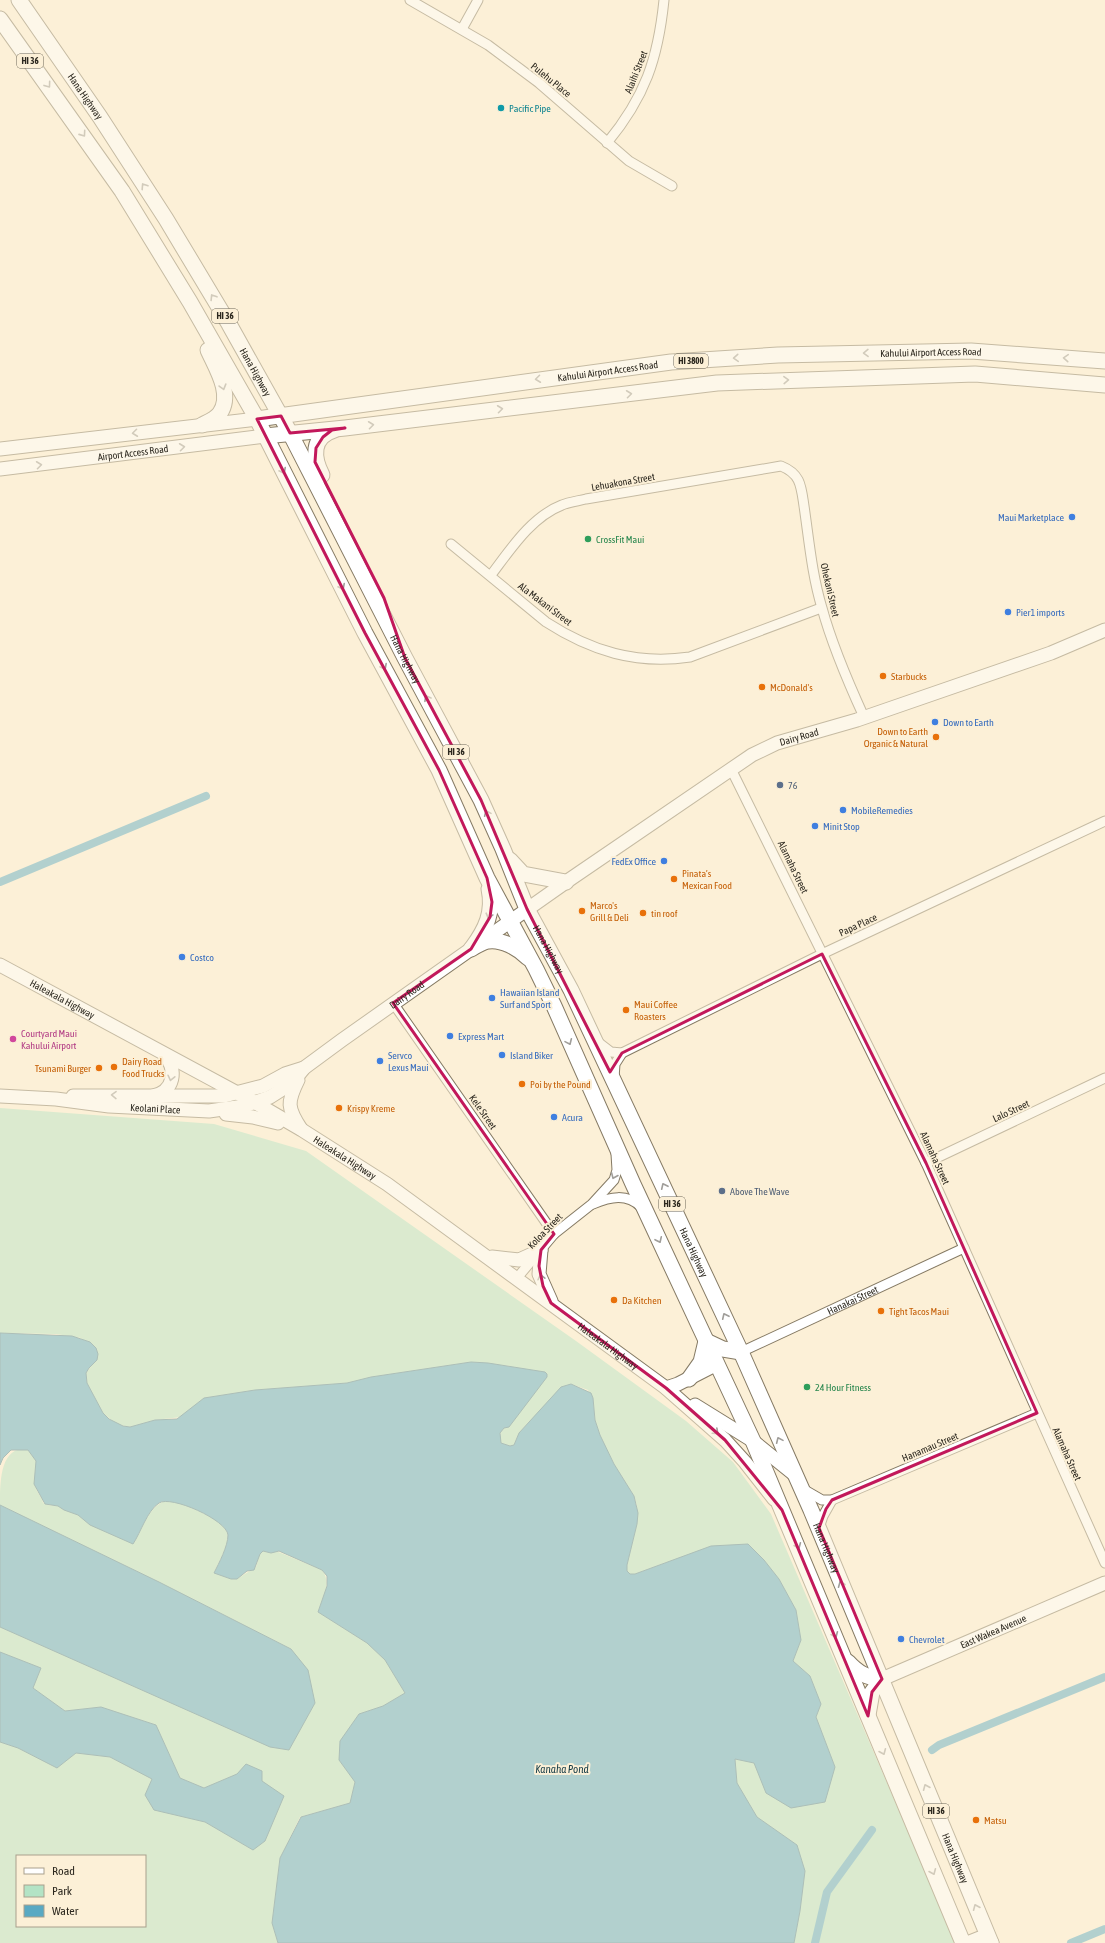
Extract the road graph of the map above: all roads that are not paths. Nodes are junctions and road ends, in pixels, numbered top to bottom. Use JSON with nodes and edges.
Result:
{"nodes":[{"id":1,"x":19,"y":0,"type":"edge"},
{"id":2,"x":27,"y":0,"type":"edge"},
{"id":3,"x":410,"y":0,"type":"edge"},
{"id":4,"x":478,"y":0,"type":"edge"},
{"id":5,"x":664,"y":0,"type":"edge"},
{"id":6,"x":0,"y":19,"type":"edge"},
{"id":7,"x":462,"y":29,"type":"junction"},
{"id":8,"x":100,"y":117,"type":"junction"},
{"id":9,"x":607,"y":143,"type":"junction"},
{"id":10,"x":672,"y":186,"type":"dead end"},
{"id":11,"x":122,"y":192,"type":"junction"},
{"id":12,"x":1105,"y":361,"type":"edge"},
{"id":13,"x":1105,"y":385,"type":"edge"},
{"id":14,"x":281,"y":416,"type":"junction"},
{"id":15,"x":257,"y":419,"type":"junction"},
{"id":16,"x":202,"y":425,"type":"junction"},
{"id":17,"x":345,"y":428,"type":"junction"},
{"id":18,"x":290,"y":433,"type":"junction"},
{"id":19,"x":265,"y":436,"type":"junction"},
{"id":20,"x":0,"y":449,"type":"edge"},
{"id":21,"x":0,"y":469,"type":"edge"},
{"id":22,"x":787,"y":469,"type":"joint"},
{"id":23,"x":451,"y":544,"type":"dead end"},
{"id":24,"x":491,"y":575,"type":"junction"},
{"id":25,"x":822,"y":608,"type":"junction"},
{"id":26,"x":1105,"y":630,"type":"edge"},
{"id":27,"x":405,"y":658,"type":"junction"},
{"id":28,"x":864,"y":717,"type":"junction"},
{"id":29,"x":731,"y":769,"type":"junction"},
{"id":30,"x":1105,"y":821,"type":"edge"},
{"id":31,"x":503,"y":849,"type":"junction"},
{"id":32,"x":487,"y":878,"type":"junction"},
{"id":33,"x":566,"y":882,"type":"junction"},
{"id":34,"x":527,"y":909,"type":"junction"},
{"id":35,"x":510,"y":922,"type":"junction"},
{"id":36,"x":471,"y":949,"type":"junction"},
{"id":37,"x":822,"y":954,"type":"junction"},
{"id":38,"x":0,"y":965,"type":"edge"},
{"id":39,"x":536,"y":969,"type":"junction"},
{"id":40,"x":393,"y":1003,"type":"junction"},
{"id":41,"x":594,"y":1038,"type":"junction"},
{"id":42,"x":622,"y":1053,"type":"junction"},
{"id":43,"x":162,"y":1054,"type":"junction"},
{"id":44,"x":304,"y":1068,"type":"junction"},
{"id":45,"x":1105,"y":1078,"type":"edge"},
{"id":46,"x":616,"y":1085,"type":"junction"},
{"id":47,"x":229,"y":1093,"type":"junction"},
{"id":48,"x":0,"y":1096,"type":"edge"},
{"id":49,"x":152,"y":1096,"type":"junction"},
{"id":50,"x":56,"y":1099,"type":"junction"},
{"id":51,"x":254,"y":1102,"type":"junction"},
{"id":52,"x":131,"y":1107,"type":"junction"},
{"id":53,"x":209,"y":1111,"type":"junction"},
{"id":54,"x":302,"y":1130,"type":"junction"},
{"id":55,"x":614,"y":1141,"type":"junction"},
{"id":56,"x":926,"y":1163,"type":"junction"},
{"id":57,"x":592,"y":1204,"type":"junction"},
{"id":58,"x":648,"y":1215,"type":"junction"},
{"id":59,"x":554,"y":1234,"type":"junction"},
{"id":60,"x":964,"y":1248,"type":"junction"},
{"id":61,"x":541,"y":1250,"type":"junction"},
{"id":62,"x":487,"y":1256,"type":"junction"},
{"id":63,"x":517,"y":1278,"type":"junction"},
{"id":64,"x":552,"y":1303,"type":"junction"},
{"id":65,"x":706,"y":1341,"type":"junction"},
{"id":66,"x":741,"y":1352,"type":"junction"},
{"id":67,"x":717,"y":1364,"type":"junction"},
{"id":68,"x":689,"y":1379,"type":"junction"},
{"id":69,"x":666,"y":1388,"type":"junction"},
{"id":70,"x":1037,"y":1413,"type":"junction"},
{"id":71,"x":753,"y":1441,"type":"junction"},
{"id":72,"x":798,"y":1482,"type":"junction"},
{"id":73,"x":832,"y":1500,"type":"junction"},
{"id":74,"x":782,"y":1510,"type":"junction"},
{"id":75,"x":819,"y":1528,"type":"junction"},
{"id":76,"x":1105,"y":1563,"type":"edge"},
{"id":77,"x":1105,"y":1583,"type":"edge"},
{"id":78,"x":844,"y":1656,"type":"junction"},
{"id":79,"x":882,"y":1678,"type":"junction"},
{"id":80,"x":868,"y":1716,"type":"junction"},
{"id":81,"x":963,"y":1943,"type":"edge"},
{"id":82,"x":970,"y":1943,"type":"edge"},
{"id":83,"x":991,"y":1943,"type":"edge"}],
"edges":[{"from":1,"to":8,"type":"main road","name":"Hana Highway","number":"HI 36"},
{"from":2,"to":8,"type":"main road"},
{"from":3,"to":7,"type":"street","name":"Pulehu Place"},
{"from":4,"to":7,"type":"street"},
{"from":5,"to":9,"type":"street","name":"Alaihi Street"},
{"from":6,"to":11,"type":"main road","name":"Hana Highway","number":"HI 36","one_way":true},
{"from":7,"to":9,"type":"street","name":"Pulehu Place"},
{"from":14,"to":8,"type":"main road","name":"Hana Highway","number":"HI 36","one_way":true},
{"from":9,"to":10,"type":"street","name":"Pulehu Place"},
{"from":11,"to":15,"type":"main road","name":"Hana Highway","number":"HI 36"},
{"from":11,"to":16,"type":"main road","one_way":true},
{"from":12,"to":14,"type":"main road","name":"Kahului Airport Access Road","number":"HI 3800","one_way":true},
{"from":17,"to":13,"type":"main road","name":"Kahului Airport Access Road","one_way":true},
{"from":14,"to":15,"type":"main road","name":"Kahului Airport Access Road","number":"HI 3800"},
{"from":14,"to":18,"type":"main road","name":"Hana Highway","number":"HI 36"},
{"from":15,"to":16,"type":"street","name":"Airport Access Road","number":"HI 3800"},
{"from":15,"to":19,"type":"main road","name":"Hana Highway","number":"HI 36"},
{"from":16,"to":20,"type":"street","name":"Airport Access Road","number":"HI 3800","one_way":true},
{"from":17,"to":18,"type":"main road","name":"Kahului Airport Access Road"},
{"from":17,"to":27,"type":"main road"},
{"from":18,"to":19,"type":"main road","name":"Kahului Airport Access Road"},
{"from":18,"to":27,"type":"main road","name":"Hana Highway","number":"HI 36"},
{"from":21,"to":19,"type":"street","name":"Airport Access Road","one_way":true},
{"from":19,"to":32,"type":"main road","name":"Hana Highway","number":"HI 36","one_way":true},
{"from":22,"to":24,"type":"street","name":"Lehuakona Street"},
{"from":22,"to":25,"type":"street","name":"Ohekani Street"},
{"from":23,"to":24,"type":"street","name":"Ala Makani Street"},
{"from":24,"to":25,"type":"street","name":"Ala Makani Street"},
{"from":25,"to":28,"type":"street","name":"Ohekani Street"},
{"from":26,"to":28,"type":"street","name":"Dairy Road"},
{"from":31,"to":27,"type":"main road","name":"Hana Highway","number":"HI 36","one_way":true},
{"from":28,"to":29,"type":"street","name":"Dairy Road"},
{"from":29,"to":33,"type":"street","name":"Dairy Road"},
{"from":29,"to":37,"type":"street","name":"Alamaha Street"},
{"from":30,"to":37,"type":"street","name":"Papa Place"},
{"from":31,"to":33,"type":"main road"},
{"from":31,"to":34,"type":"main road","name":"Hana Highway","number":"HI 36"},
{"from":32,"to":35,"type":"main road","name":"Hana Highway","number":"HI 36"},
{"from":32,"to":36,"type":"main road","one_way":true},
{"from":33,"to":34,"type":"street","name":"Dairy Road"},
{"from":34,"to":35,"type":"street","name":"Dairy Road"},
{"from":34,"to":41,"type":"main road","name":"Hana Highway","number":"HI 36"},
{"from":35,"to":36,"type":"street","name":"Dairy Road"},
{"from":35,"to":39,"type":"main road","name":"Hana Highway","number":"HI 36"},
{"from":36,"to":39,"type":"main road"},
{"from":36,"to":40,"type":"street","name":"Dairy Road"},
{"from":37,"to":42,"type":"street","name":"Papa Place"},
{"from":37,"to":56,"type":"street","name":"Alamaha Street"},
{"from":38,"to":43,"type":"street","name":"Haleakala Highway"},
{"from":39,"to":55,"type":"main road","name":"Hana Highway","number":"HI 36","one_way":true},
{"from":40,"to":44,"type":"street","name":"Dairy Road"},
{"from":40,"to":59,"type":"street","name":"Kele Street"},
{"from":41,"to":42,"type":"street"},
{"from":41,"to":46,"type":"main road","name":"Hana Highway","number":"HI 36"},
{"from":42,"to":46,"type":"street"},
{"from":43,"to":47,"type":"street","name":"Haleakala Highway"},
{"from":43,"to":49,"type":"street","one_way":true},
{"from":44,"to":47,"type":"street","name":"Dairy Road"},
{"from":44,"to":51,"type":"street","name":"Dairy Road"},
{"from":44,"to":54,"type":"street"},
{"from":45,"to":56,"type":"street","name":"Lalo Street"},
{"from":66,"to":46,"type":"main road","name":"Hana Highway","number":"HI 36","one_way":true},
{"from":47,"to":49,"type":"street","name":"Keolani Place"},
{"from":47,"to":51,"type":"street","name":"Haleakala Highway"},
{"from":47,"to":52,"type":"street"},
{"from":48,"to":50,"type":"street","name":"Keolani Place"},
{"from":49,"to":50,"type":"street","name":"Keolani Place","one_way":true},
{"from":50,"to":52,"type":"street","name":"Keolani Place"},
{"from":51,"to":53,"type":"street","name":"Keolani Place"},
{"from":51,"to":54,"type":"street","name":"Haleakala Highway"},
{"from":52,"to":53,"type":"street","name":"Keolani Place"},
{"from":53,"to":54,"type":"street"},
{"from":54,"to":62,"type":"street","name":"Haleakala Highway"},
{"from":55,"to":57,"type":"street","name":"Koloa Street","one_way":true},
{"from":55,"to":58,"type":"main road","name":"Hana Highway","number":"HI 36"},
{"from":56,"to":60,"type":"street","name":"Alamaha Street"},
{"from":57,"to":58,"type":"street","name":"Koloa Street"},
{"from":57,"to":59,"type":"street","name":"Koloa Street"},
{"from":58,"to":65,"type":"main road","name":"Hana Highway","number":"HI 36","one_way":true},
{"from":59,"to":61,"type":"street","name":"Koloa Street"},
{"from":60,"to":66,"type":"street","name":"Hanakai Street"},
{"from":60,"to":70,"type":"street","name":"Alamaha Street"},
{"from":61,"to":62,"type":"street"},
{"from":61,"to":63,"type":"street","name":"Koloa Street"},
{"from":64,"to":61,"type":"street","one_way":true},
{"from":62,"to":63,"type":"street","name":"Haleakala Highway"},
{"from":63,"to":64,"type":"street","name":"Haleakala Highway"},
{"from":64,"to":69,"type":"street","name":"Haleakala Highway"},
{"from":65,"to":66,"type":"main road"},
{"from":65,"to":67,"type":"main road","name":"Hana Highway","number":"HI 36"},
{"from":65,"to":68,"type":"main road"},
{"from":66,"to":67,"type":"main road"},
{"from":72,"to":66,"type":"main road","name":"Hana Highway","number":"HI 36","one_way":true},
{"from":67,"to":68,"type":"street"},
{"from":67,"to":71,"type":"main road","name":"Hana Highway","number":"HI 36"},
{"from":68,"to":69,"type":"street"},
{"from":69,"to":71,"type":"street","name":"Haleakala Highway"},
{"from":69,"to":74,"type":"street","name":"Haleakala Highway","one_way":true},
{"from":70,"to":73,"type":"street","name":"Hanamau Street"},
{"from":70,"to":76,"type":"street","name":"Alamaha Street"},
{"from":71,"to":72,"type":"street","name":"Haleakala Highway"},
{"from":71,"to":74,"type":"main road","name":"Hana Highway","number":"HI 36"},
{"from":72,"to":73,"type":"street"},
{"from":72,"to":75,"type":"main road","name":"Hana Highway","number":"HI 36"},
{"from":73,"to":75,"type":"street"},
{"from":74,"to":78,"type":"main road","name":"Hana Highway","number":"HI 36","one_way":true},
{"from":79,"to":75,"type":"main road","name":"Hana Highway","number":"HI 36","one_way":true},
{"from":77,"to":79,"type":"street","name":"East Wakea Avenue"},
{"from":78,"to":79,"type":"main road","number":"HI 36"},
{"from":78,"to":80,"type":"main road","name":"Hana Highway","number":"HI 36"},
{"from":79,"to":80,"type":"main road"},
{"from":83,"to":79,"type":"main road","name":"Hana Highway","number":"HI 36","one_way":true},
{"from":80,"to":81,"type":"main road","name":"Hana Highway","number":"HI 36","one_way":true},
{"from":82,"to":83,"type":"main road","number":"HI 36"}]}
